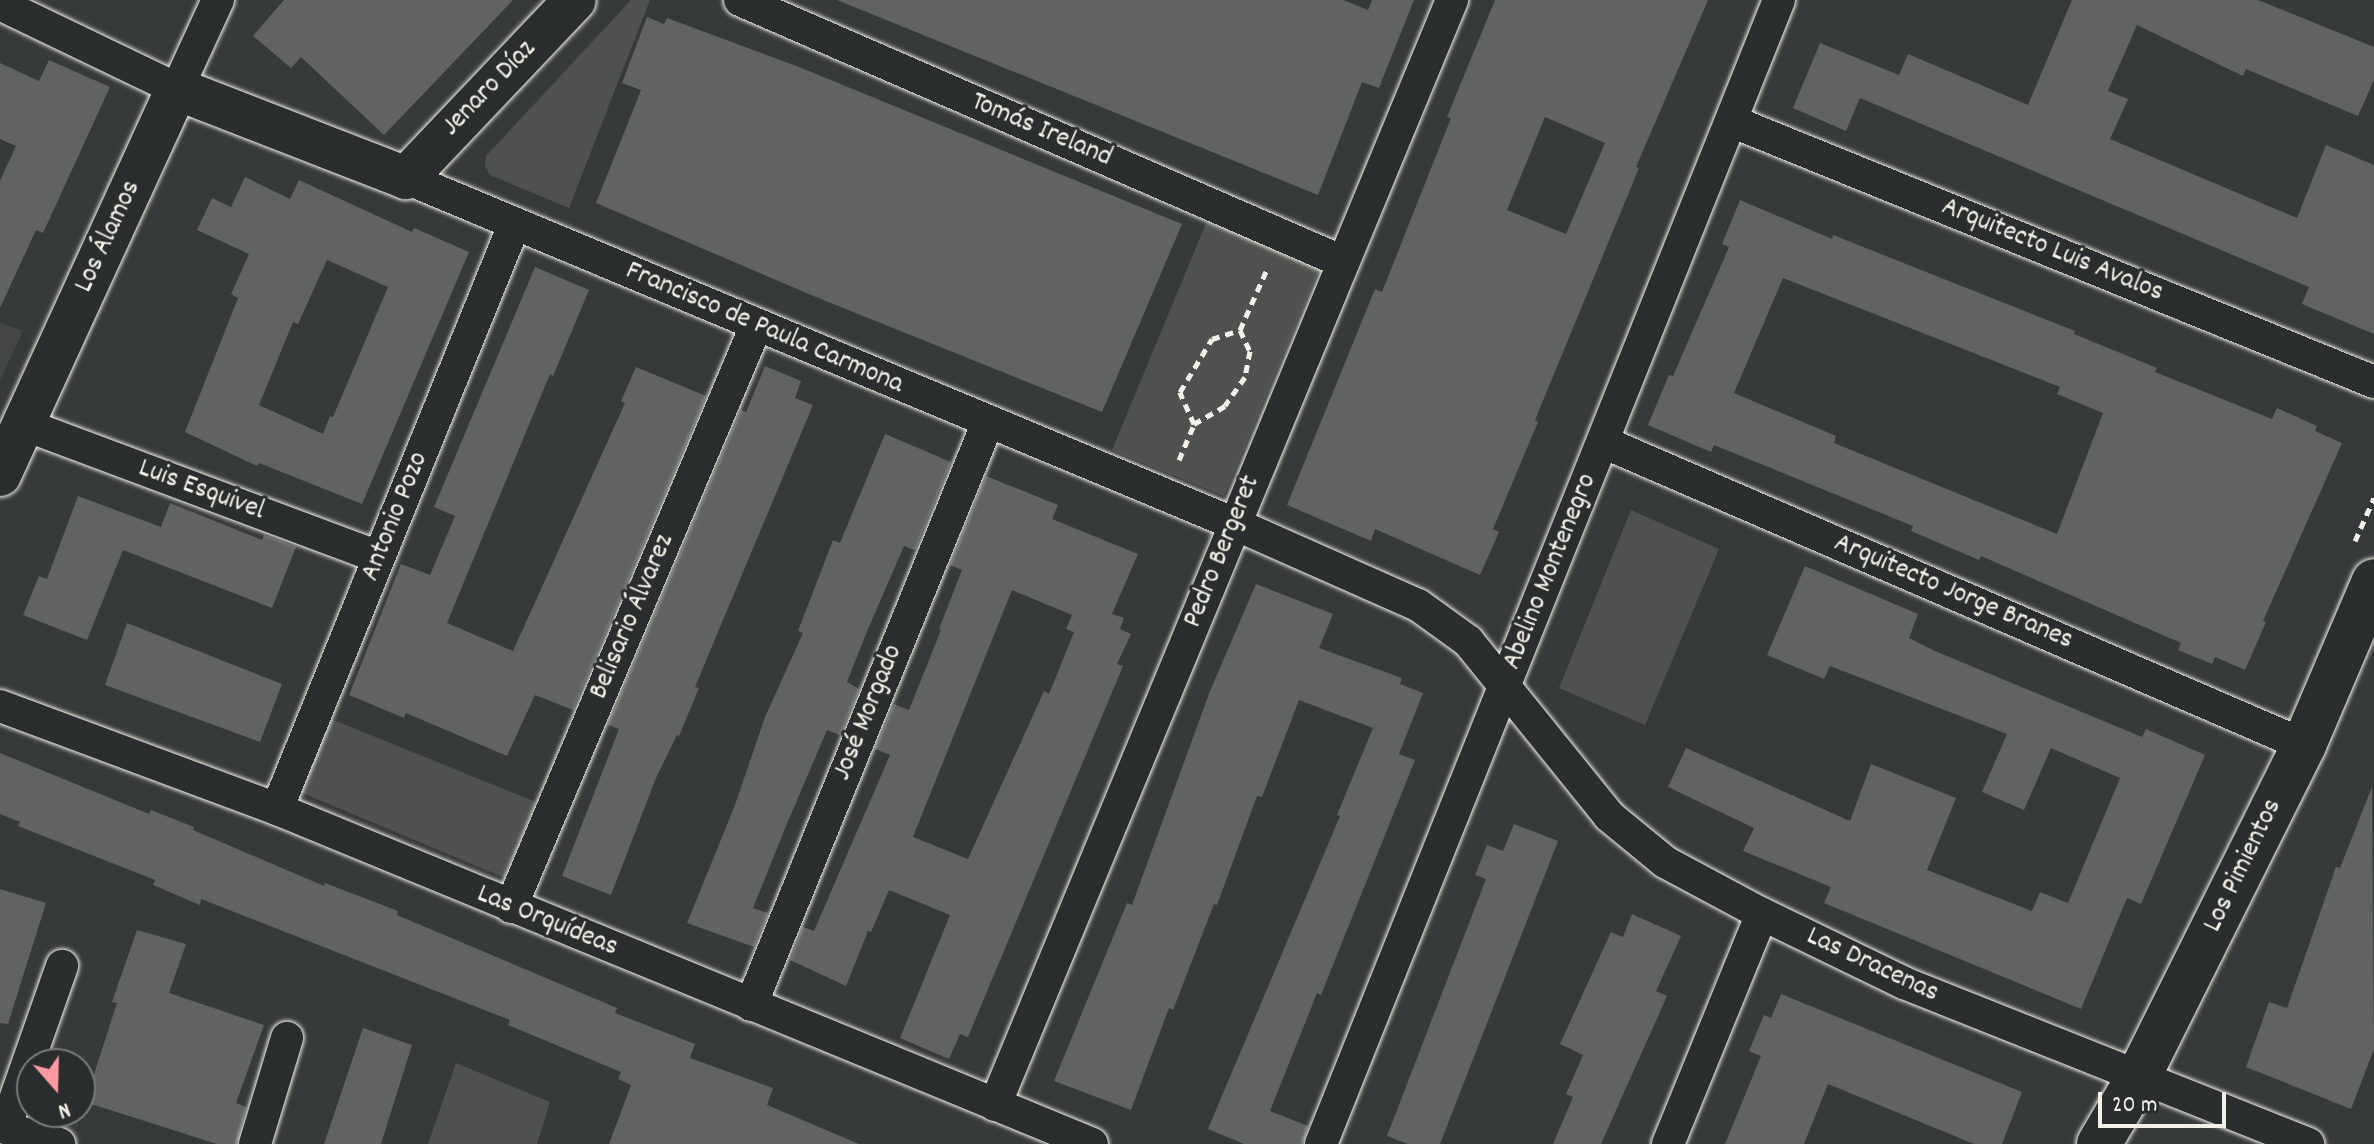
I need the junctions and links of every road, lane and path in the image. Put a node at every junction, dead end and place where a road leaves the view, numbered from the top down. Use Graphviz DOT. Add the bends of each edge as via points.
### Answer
graph roads {
  1 [pos="218,0"];
  2 [pos="575,0"];
  3 [pos="740,0"];
  4 [pos="1452,0"];
  5 [pos="1779,0"];
  6 [pos="0,4"];
  7 [pos="177,89"];
  8 [pos="1731,121"];
  9 [pos="406,178"];
  10 [pos="514,225"];
  11 [pos="1282,236"];
  12 [pos="1343,262"];
  13 [pos="756,326"];
  14 [pos="1240,330"];
  15 [pos="2374,382"];
  16 [pos="988,422"];
  17 [pos="23,424"];
  18 [pos="1603,442"];
  19 [pos="0,475"];
  20 [pos="1235,524"];
  21 [pos="379,557"];
  22 [pos="2374,581"];
  23 [pos="1506,685"];
  24 [pos="0,706"];
  25 [pos="2304,745"];
  26 [pos="277,809"];
  27 [pos="511,907"];
  28 [pos="1762,914"];
  29 [pos="62,966"];
  30 [pos="751,1005"];
  31 [pos="287,1038"];
  32 [pos="2139,1076"];
  33 [pos="995,1105"];
  34 [pos="3,1127"];
  35 [pos="59,1144"];
  36 [pos="255,1144"];
  37 [pos="1092,1144"];
  38 [pos="1321,1144"];
  39 [pos="1668,1144"];
  40 [pos="2099,1144"];
  41 [pos="2308,1144"];
  1 -- 7 [label="street, Los Álamos"];
  2 -- 9 [label="street, Jenaro Díaz"];
  3 -- 11 [label="street, Tomás Ireland"];
  4 -- 12 [label="street, Pedro Bergeret"];
  5 -- 8 [label="street, Abelino Montenegro"];
  6 -- 7 [label="street, Francisco de Paula Carmona"];
  7 -- 9 [label="street, Francisco de Paula Carmona"];
  7 -- 17 [label="street, Los Álamos"];
  8 -- 15 [label="street, Arquitecto Luis Avalos"];
  8 -- 18 [label="street, Abelino Montenegro"];
  9 -- 10 [label="street, Francisco de Paula Carmona"];
  10 -- 13 [label="street, Francisco de Paula Carmona"];
  10 -- 21 [label="street, Antonio Pozo"];
  11 -- 12 [label="street, Tomás Ireland"];
  11 -- 14 [label="path"];
  12 -- 20 [label="street, Pedro Bergeret"];
  13 -- 16 [label="street, Francisco de Paula Carmona"];
  13 -- 27 [label="street, Belisario Álvarez"];
  14 -- 14 [label="path" via="1212,339 1180,392 1194,424 1225,406 1245,377 1250,351"];
  16 -- 20 [label="street, Francisco de Paula Carmona"];
  16 -- 30 [label="street, José Morgado"];
  17 -- 19 [label="street, Los Álamos"];
  17 -- 21 [label="street, Luis Esquivel"];
  18 -- 23 [label="street, Abelino Montenegro"];
  18 -- 25 [label="street, Arquitecto Jorge Branes"];
  20 -- 23 [label="street, Francisco de Paula Carmona" via="1418,605 1468,641"];
  20 -- 33 [label="street, Pedro Bergeret"];
  21 -- 26 [label="street, Antonio Pozo"];
  22 -- 25 [label="main road, Los Pimientos"];
  23 -- 28 [label="street, Las Dracenas" via="1609,816 1665,862"];
  23 -- 38 [label="street, Abelino Montenegro"];
  24 -- 26 [label="street, Las Orquídeas"];
  25 -- 32 [label="main road, Los Pimientos"];
  26 -- 27 [label="street, Las Orquídeas"];
  27 -- 30 [label="street, Las Orquídeas"];
  28 -- 32 [label="street, Las Dracenas" via="1904,983"];
  28 -- 39 [label="street"];
  29 -- 34 [label="street"];
  30 -- 33 [label="street, Las Orquídeas"];
  31 -- 36 [label="street"];
  32 -- 40 [label="main road, Los Pimientos"];
  32 -- 41 [label="street, Las Dracenas"];
  33 -- 37 [label="street, Las Orquídeas"];
  34 -- 35 [label="street"];
}
